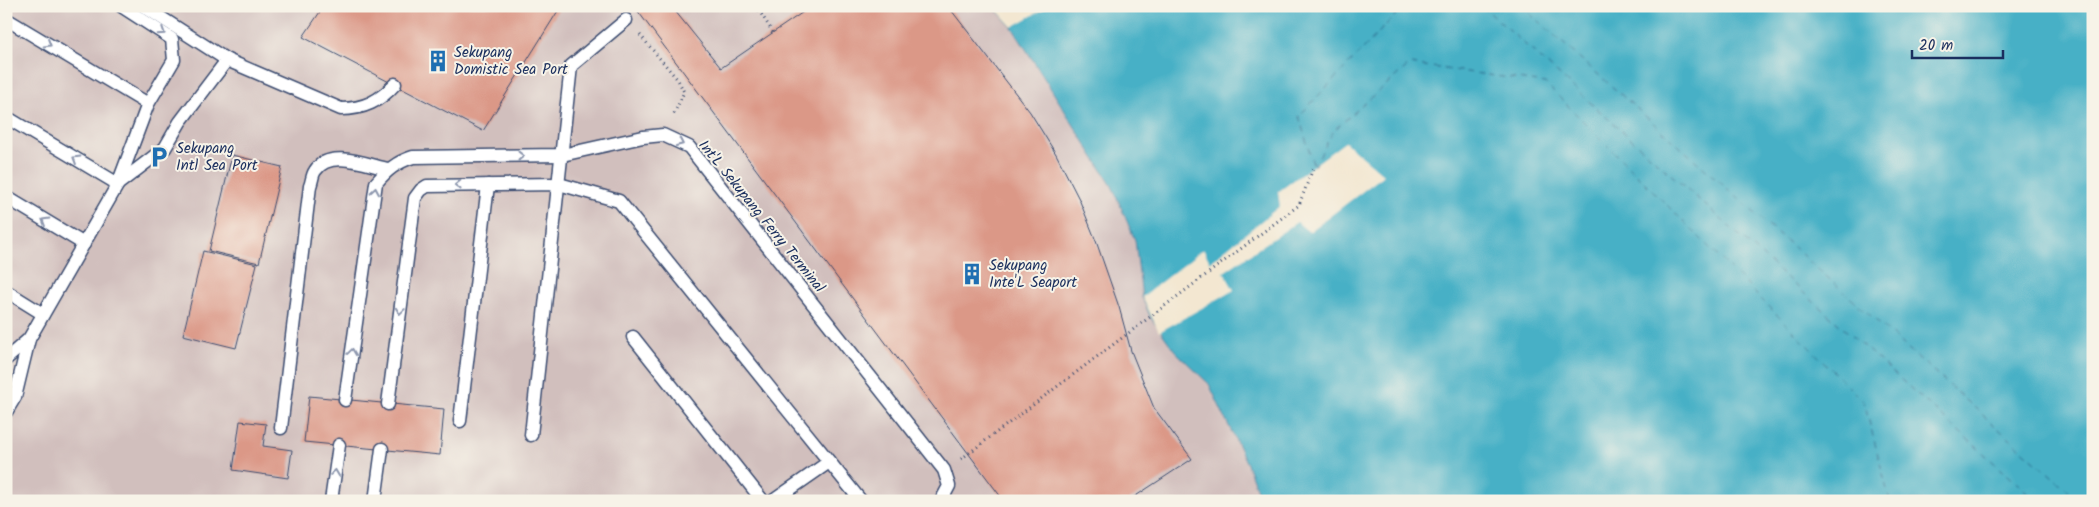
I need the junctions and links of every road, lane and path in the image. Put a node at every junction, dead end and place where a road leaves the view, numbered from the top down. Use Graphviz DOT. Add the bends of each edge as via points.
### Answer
graph roads {
  1 [pos="121,6"];
  2 [pos="143,6"];
  3 [pos="756,6"];
  4 [pos="6,19"];
  5 [pos="626,20"];
  6 [pos="774,34"];
  7 [pos="227,60"];
  8 [pos="395,84"];
  9 [pos="148,104"];
  10 [pos="6,117"];
  11 [pos="663,135"];
  12 [pos="562,155"];
  13 [pos="1314,166"];
  14 [pos="388,169"];
  15 [pos="118,184"];
  16 [pos="559,184"];
  17 [pos="488,185"];
  18 [pos="6,197"];
  19 [pos="84,244"];
  20 [pos="6,291"];
  21 [pos="43,314"];
  22 [pos="633,337"];
  23 [pos="29,339"];
  24 [pos="6,358"];
  25 [pos="345,400"];
  26 [pos="388,404"];
  27 [pos="6,412"];
  28 [pos="460,421"];
  29 [pos="282,428"];
  30 [pos="531,435"];
  31 [pos="339,445"];
  32 [pos="382,449"];
  33 [pos="829,462"];
  34 [pos="944,470"];
  35 [pos="331,501"];
  36 [pos="376,501"];
  37 [pos="763,501"];
  38 [pos="773,501"];
  39 [pos="861,501"];
  40 [pos="941,501"];
  1 -- 9 [label="lane, one-way" via="172,39 175,48 174,60"];
  2 -- 7 [label="lane"];
  3 -- 6 [label="path"];
  4 -- 9 [label="lane, one-way"];
  5 -- 11 [label="path" via="678,80 684,92"];
  5 -- 12 [label="lane" via="571,66"];
  7 -- 8 [label="lane" via="341,109 355,109 383,98"];
  7 -- 15 [label="lane" via="180,122 165,148"];
  9 -- 15 [label="lane"];
  15 -- 10 [label="lane, one-way"];
  11 -- 12 [label="lane"];
  11 -- 34 [label="lane, Int'L Sekupang Ferry Terminal, one-way" via="689,147"];
  14 -- 12 [label="lane, one-way" via="413,156"];
  12 -- 16 [label="lane"];
  13 -- 34 [label="path" via="1300,205"];
  25 -- 14 [label="lane, one-way" via="376,183"];
  14 -- 29 [label="lane" via="337,158 325,161 315,171 310,186"];
  15 -- 19 [label="lane"];
  16 -- 17 [label="lane"];
  16 -- 30 [label="lane"];
  16 -- 33 [label="lane" via="619,201"];
  17 -- 26 [label="lane, one-way" via="427,186 415,198"];
  17 -- 28 [label="lane"];
  19 -- 18 [label="lane, one-way"];
  19 -- 21 [label="lane"];
  20 -- 21 [label="lane"];
  21 -- 23 [label="lane"];
  22 -- 37 [label="lane"];
  23 -- 24 [label="lane"];
  23 -- 27 [label="lane" via="15,397"];
  35 -- 31 [label="lane, one-way"];
  32 -- 36 [label="lane"];
  33 -- 38 [label="lane"];
  33 -- 39 [label="lane"];
  34 -- 40 [label="lane" via="949,486"];
}
